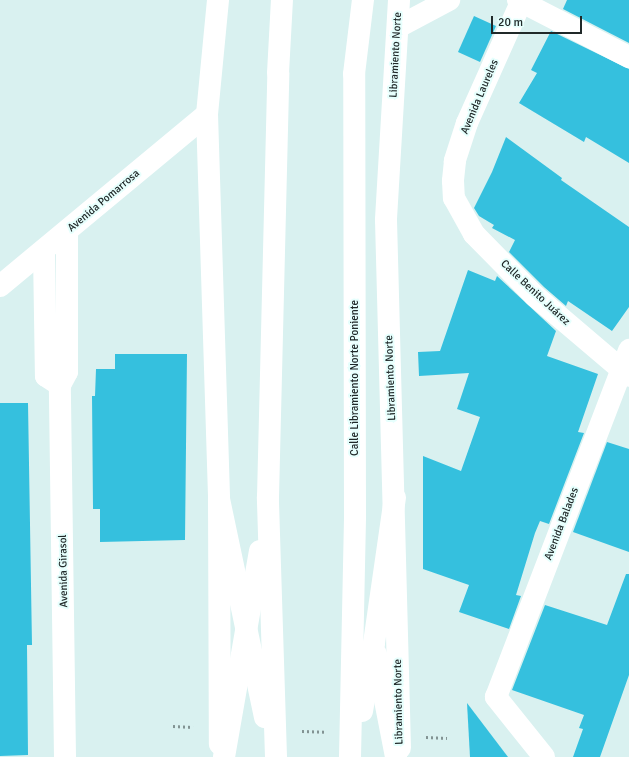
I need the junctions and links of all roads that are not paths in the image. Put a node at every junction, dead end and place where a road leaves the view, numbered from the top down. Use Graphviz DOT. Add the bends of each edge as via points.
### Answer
graph roads {
  1 [pos="218,0"];
  2 [pos="282,0"];
  3 [pos="363,0"];
  4 [pos="399,0"];
  5 [pos="449,0"];
  6 [pos="520,0"];
  7 [pos="398,27"];
  8 [pos="629,57"];
  9 [pos="207,114"];
  10 [pos="454,198"];
  11 [pos="67,232"];
  12 [pos="44,252"];
  13 [pos="0,286"];
  14 [pos="626,365"];
  15 [pos="60,385"];
  16 [pos="268,497"];
  17 [pos="394,498"];
  18 [pos="219,499"];
  19 [pos="355,516"];
  20 [pos="247,635"];
  21 [pos="374,643"];
  22 [pos="66,757"];
  23 [pos="220,757"];
  24 [pos="224,757"];
  25 [pos="274,757"];
  26 [pos="351,757"];
  27 [pos="396,757"];
  28 [pos="401,757"];
  29 [pos="544,757"];
  1 -- 9 [label="main road"];
  2 -- 16 [label="main road"];
  3 -- 19 [label="main road, Calle Libramiento Norte Poniente" via="354,74"];
  4 -- 7 [label="main road, Libramiento Norte"];
  5 -- 7 [label="main road"];
  6 -- 8 [label="main road"];
  6 -- 10 [label="main road, Avenida Laureles" via="467,123 455,161 452,181"];
  7 -- 17 [label="main road, Libramiento Norte" via="386,220"];
  9 -- 11 [label="main road, Avenida Pomarrosa"];
  9 -- 18 [label="main road"];
  10 -- 14 [label="main road, Calle Benito Juárez" via="474,234 535,296"];
  11 -- 12 [label="main road, Avenida Pomarrosa"];
  11 -- 15 [label="main road, Avenida Girasol" via="68,372"];
  12 -- 13 [label="main road, Avenida Pomarrosa"];
  12 -- 15 [label="main road" via="46,376"];
  14 -- 29 [label="main road, Avenida Balades" via="496,697"];
  15 -- 22 [label="main road, Avenida Girasol"];
  16 -- 20 [label="main road"];
  16 -- 25 [label="main road"];
  17 -- 21 [label="main road"];
  17 -- 28 [label="main road, Libramiento Norte"];
  18 -- 20 [label="main road"];
  18 -- 23 [label="main road"];
  19 -- 21 [label="main road"];
  19 -- 26 [label="main road, Calle Libramiento Norte Poniente"];
  20 -- 24 [label="main road"];
  20 -- 25 [label="main road"];
  21 -- 26 [label="main road"];
  21 -- 27 [label="main road"];
}
